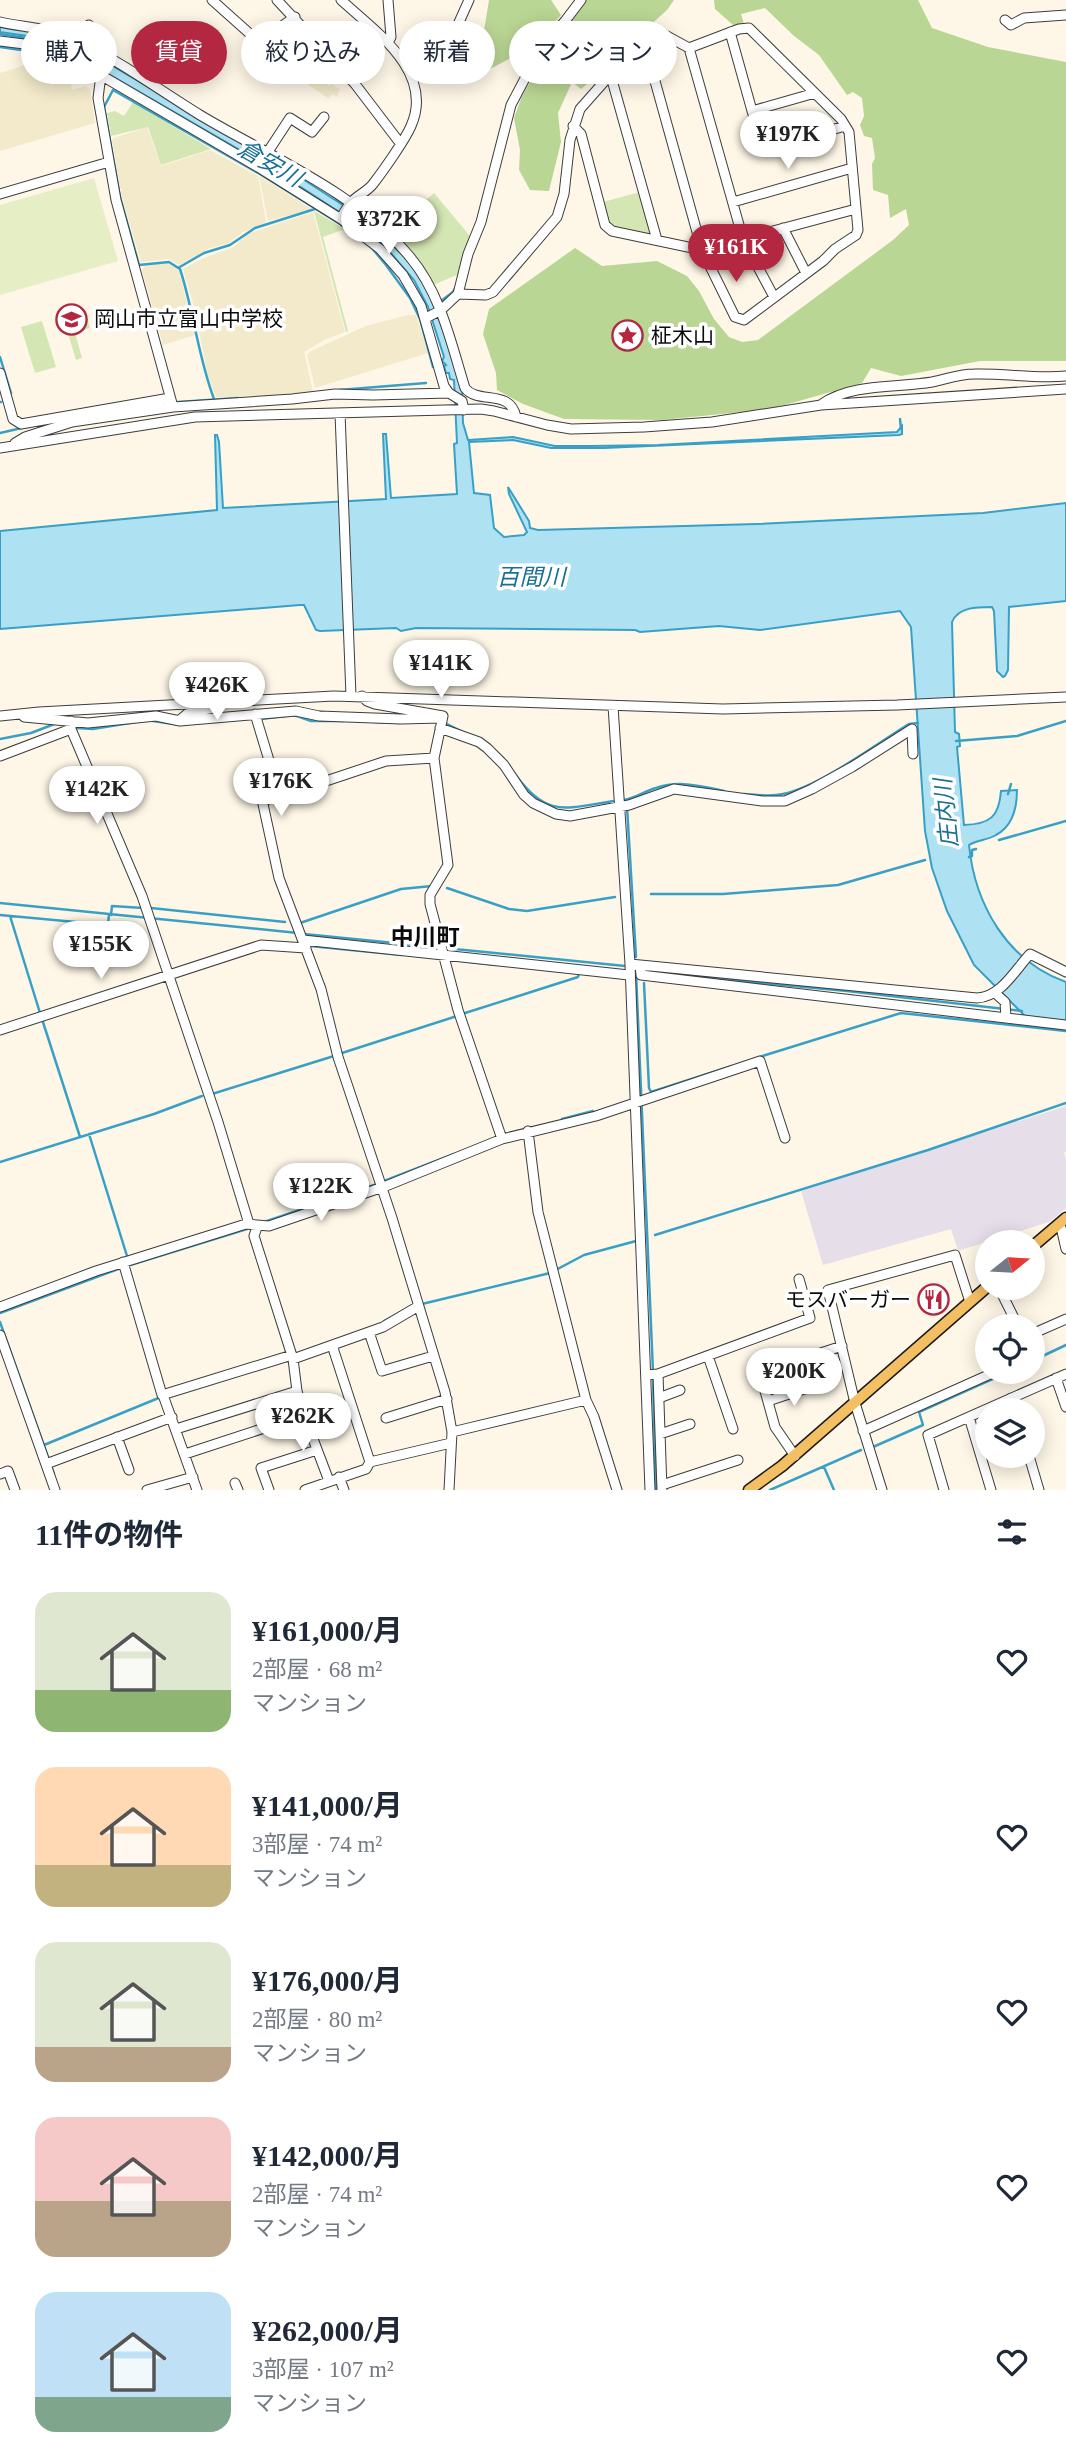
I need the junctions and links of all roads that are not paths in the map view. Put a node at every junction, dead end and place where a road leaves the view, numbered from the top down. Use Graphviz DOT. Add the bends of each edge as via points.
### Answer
graph roads {
  1 [pos="212,0"];
  2 [pos="277,0"];
  3 [pos="341,0"];
  4 [pos="388,0"];
  5 [pos="469,0"];
  6 [pos="581,0"];
  7 [pos="1066,15"];
  8 [pos="295,17"];
  9 [pos="1006,20"];
  10 [pos="460,21"];
  11 [pos="0,22"];
  12 [pos="21,26"];
  13 [pos="730,32"];
  14 [pos="0,41"];
  15 [pos="677,41"];
  16 [pos="388,43"];
  17 [pos="21,44"];
  18 [pos="689,48"];
  19 [pos="399,58"];
  20 [pos="117,72"];
  21 [pos="100,84"];
  22 [pos="117,84"];
  23 [pos="413,84"];
  24 [pos="601,84"];
  25 [pos="613,84"];
  26 [pos="656,84"];
  27 [pos="815,93"];
  28 [pos="752,111"];
  29 [pos="324,117"];
  30 [pos="573,126"];
  31 [pos="845,126"];
  32 [pos="400,144"];
  33 [pos="267,152"];
  34 [pos="109,162"];
  35 [pos="259,165"];
  36 [pos="852,168"];
  37 [pos="0,194"];
  38 [pos="733,202"];
  39 [pos="350,203"];
  40 [pos="856,208"];
  41 [pos="342,217"];
  42 [pos="783,228"];
  43 [pos="743,239"];
  44 [pos="657,240"];
  45 [pos="702,250"];
  46 [pos="806,273"];
  47 [pos="458,294"];
  48 [pos="774,297"];
  49 [pos="439,305"];
  50 [pos="426,318"];
  51 [pos="0,373"];
  52 [pos="1066,376"];
  53 [pos="1066,389"];
  54 [pos="449,393"];
  55 [pos="172,402"];
  56 [pos="821,405"];
  57 [pos="464,410"];
  58 [pos="340,413"];
  59 [pos="516,417"];
  60 [pos="71,419"];
  61 [pos="3,446"];
  62 [pos="351,696"];
  63 [pos="362,696"];
  64 [pos="1066,697"];
  65 [pos="220,701"];
  66 [pos="613,706"];
  67 [pos="17,714"];
  68 [pos="0,716"];
  69 [pos="256,717"];
  70 [pos="180,721"];
  71 [pos="442,723"];
  72 [pos="71,725"];
  73 [pos="913,754"];
  74 [pos="0,756"];
  75 [pos="434,758"];
  76 [pos="277,795"];
  77 [pos="625,806"];
  78 [pos="302,938"];
  79 [pos="442,953"];
  80 [pos="635,965"];
  81 [pos="1066,972"];
  82 [pos="169,975"];
  83 [pos="629,975"];
  84 [pos="997,992"];
  85 [pos="1006,1013"];
  86 [pos="1066,1024"];
  87 [pos="0,1030"];
  88 [pos="640,1100"];
  89 [pos="528,1131"];
  90 [pos="785,1138"];
  91 [pos="502,1139"];
  92 [pos="382,1188"];
  93 [pos="1063,1220"];
  94 [pos="253,1225"];
  95 [pos="1045,1236"];
  96 [pos="1066,1249"];
  97 [pos="124,1265"];
  98 [pos="799,1279"];
  99 [pos="975,1298"];
  100 [pos="970,1302"];
  101 [pos="417,1306"];
  102 [pos="0,1307"];
  103 [pos="1066,1319"];
  104 [pos="1045,1328"];
  105 [pos="369,1332"];
  106 [pos="0,1335"];
  107 [pos="332,1345"];
  108 [pos="842,1346"];
  109 [pos="433,1356"];
  110 [pos="708,1356"];
  111 [pos="293,1357"];
  112 [pos="1066,1374"];
  113 [pos="652,1375"];
  114 [pos="1056,1378"];
  115 [pos="975,1381"];
  116 [pos="810,1387"];
  117 [pos="680,1390"];
  118 [pos="297,1391"];
  119 [pos="163,1396"];
  120 [pos="659,1398"];
  121 [pos="1011,1398"];
  122 [pos="447,1399"];
  123 [pos="586,1400"];
  124 [pos="768,1401"];
  125 [pos="855,1402"];
  126 [pos="1066,1407"];
  127 [pos="975,1414"];
  128 [pos="304,1416"];
  129 [pos="172,1417"];
  130 [pos="969,1417"];
  131 [pos="386,1418"];
  132 [pos="690,1424"];
  133 [pos="176,1429"];
  134 [pos="733,1429"];
  135 [pos="863,1431"];
  136 [pos="452,1432"];
  137 [pos="660,1434"];
  138 [pos="117,1437"];
  139 [pos="451,1443"];
  140 [pos="317,1450"];
  141 [pos="185,1454"];
  142 [pos="795,1455"];
  143 [pos="738,1460"];
  144 [pos="370,1462"];
  145 [pos="49,1463"];
  146 [pos="1033,1468"];
  147 [pos="129,1470"];
  148 [pos="0,1474"];
  149 [pos="193,1477"];
  150 [pos="340,1477"];
  151 [pos="329,1481"];
  152 [pos="662,1487"];
  153 [pos="449,1489"];
  154 [pos="15,1490"];
  155 [pos="55,1490"];
  156 [pos="147,1490"];
  157 [pos="197,1490"];
  158 [pos="269,1490"];
  159 [pos="304,1490"];
  160 [pos="344,1490"];
  161 [pos="437,1490"];
  162 [pos="617,1490"];
  163 [pos="648,1490"];
  164 [pos="749,1490"];
  165 [pos="882,1490"];
  166 [pos="944,1490"];
  167 [pos="991,1490"];
  168 [pos="1039,1490"];
  1 -- 8 [label="street" via="259,41"];
  2 -- 8 [label="street"];
  3 -- 16 [label="street"];
  4 -- 16 [label="street"];
  5 -- 10 [label="street"];
  6 -- 47 [label="street" via="542,46 511,105"];
  7 -- 9 [label="street" via="1024,18 1011,25"];
  8 -- 32 [label="street"];
  11 -- 12 [label="street"];
  13 -- 18 [label="street"];
  13 -- 27 [label="street" via="743,27 753,31"];
  13 -- 28 [label="street"];
  14 -- 17 [label="street"];
  15 -- 18 [label="street"];
  16 -- 19 [label="street"];
  18 -- 38 [label="street"];
  20 -- 33 [label="street"];
  21 -- 34 [label="street"];
  22 -- 35 [label="street"];
  23 -- 32 [label="street" via="416,105"];
  24 -- 30 [label="street"];
  25 -- 44 [label="street"];
  26 -- 45 [label="street"];
  27 -- 28 [label="street"];
  27 -- 31 [label="street"];
  28 -- 31 [label="street" via="761,144 769,148"];
  29 -- 33 [label="street" via="312,132 290,118"];
  30 -- 44 [label="street" via="581,134 606,225 612,231"];
  30 -- 47 [label="street" via="557,216 493,292"];
  31 -- 36 [label="street"];
  32 -- 39 [label="street" via="366,192"];
  33 -- 35 [label="street"];
  33 -- 39 [label="street"];
  34 -- 37 [label="street"];
  34 -- 55 [label="street"];
  35 -- 41 [label="street"];
  36 -- 38 [label="street"];
  36 -- 40 [label="street"];
  38 -- 43 [label="street"];
  39 -- 41 [label="street"];
  39 -- 49 [label="street" via="389,233 411,258"];
  40 -- 42 [label="street"];
  40 -- 46 [label="street" via="856,235"];
  41 -- 50 [label="street" via="394,263 414,290"];
  42 -- 43 [label="street"];
  42 -- 46 [label="street"];
  43 -- 45 [label="street"];
  43 -- 48 [label="street"];
  44 -- 45 [label="street"];
  45 -- 48 [label="street" via="735,317 744,320"];
  46 -- 48 [label="street"];
  47 -- 49 [label="street"];
  49 -- 50 [label="street"];
  49 -- 59 [label="street" via="465,388 473,395 507,402"];
  50 -- 54 [label="street"];
  51 -- 60 [label="street" via="13,419 21,424"];
  52 -- 56 [label="street" via="973,374 854,391"];
  53 -- 56 [label="street"];
  54 -- 55 [label="street"];
  54 -- 57 [label="street" via="462,401"];
  55 -- 60 [label="street"];
  56 -- 59 [label="street" via="644,427 570,429"];
  57 -- 58 [label="street"];
  57 -- 59 [label="street"];
  58 -- 61 [label="street" via="195,417"];
  58 -- 62 [label="street"];
  60 -- 61 [label="street"];
  62 -- 63 [label="street"];
  62 -- 65 [label="street"];
  63 -- 66 [label="street"];
  63 -- 71 [label="street" via="375,704 431,712"];
  64 -- 66 [label="street" via="784,709"];
  65 -- 67 [label="street"];
  65 -- 70 [label="street" via="217,707 187,714"];
  66 -- 77 [label="street"];
  67 -- 68 [label="street"];
  67 -- 72 [label="street"];
  69 -- 70 [label="street"];
  69 -- 71 [label="street" via="296,710 320,716"];
  69 -- 76 [label="street"];
  70 -- 72 [label="street" via="156,716"];
  71 -- 75 [label="street"];
  71 -- 77 [label="street" via="488,748 524,795 544,809 570,816"];
  72 -- 74 [label="street"];
  72 -- 82 [label="street"];
  73 -- 77 [label="street" via="912,729 785,801 674,789"];
  75 -- 76 [label="street" via="386,761"];
  75 -- 79 [label="street" via="448,865 430,895"];
  76 -- 78 [label="street" via="263,804 279,878"];
  77 -- 80 [label="street"];
  78 -- 79 [label="street"];
  78 -- 82 [label="street" via="261,945"];
  78 -- 92 [label="street"];
  79 -- 83 [label="street"];
  79 -- 91 [label="street"];
  80 -- 83 [label="street"];
  80 -- 84 [label="street" via="968,998 986,998"];
  80 -- 85 [label="street" via="641,975"];
  81 -- 84 [label="street" via="1030,954"];
  82 -- 87 [label="street"];
  82 -- 94 [label="street"];
  83 -- 88 [label="street"];
  84 -- 85 [label="street"];
  85 -- 86 [label="street"];
  88 -- 89 [label="street"];
  88 -- 90 [label="street" via="760,1061"];
  88 -- 113 [label="street"];
  89 -- 91 [label="street"];
  89 -- 123 [label="street" via="538,1212"];
  91 -- 92 [label="street"];
  92 -- 94 [label="street" via="269,1226"];
  92 -- 101 [label="street"];
  93 -- 95 [label="main road"];
  93 -- 96 [label="street"];
  94 -- 97 [label="street"];
  94 -- 111 [label="street"];
  97 -- 102 [label="street"];
  97 -- 119 [label="street"];
  98 -- 110 [label="street" via="810,1318"];
  99 -- 100 [label="main road"];
  100 -- 108 [label="street" via="955,1255 828,1290"];
  100 -- 125 [label="main road"];
  101 -- 105 [label="street"];
  101 -- 109 [label="street"];
  103 -- 104 [label="street"];
  105 -- 107 [label="street"];
  105 -- 109 [label="street" via="382,1371"];
  106 -- 145 [label="street"];
  107 -- 111 [label="street"];
  107 -- 144 [label="street"];
  108 -- 124 [label="street" via="760,1373"];
  108 -- 125 [label="street"];
  109 -- 122 [label="street"];
  110 -- 113 [label="street"];
  110 -- 134 [label="street"];
  111 -- 118 [label="street"];
  111 -- 119 [label="street"];
  112 -- 114 [label="street"];
  113 -- 120 [label="street"];
  113 -- 163 [label="street"];
  114 -- 121 [label="street"];
  114 -- 126 [label="street"];
  115 -- 135 [label="street"];
  116 -- 124 [label="street"];
  117 -- 120 [label="street"];
  118 -- 128 [label="street"];
  118 -- 133 [label="street"];
  119 -- 129 [label="street"];
  120 -- 137 [label="street"];
  122 -- 131 [label="street"];
  122 -- 136 [label="street"];
  123 -- 136 [label="street"];
  123 -- 162 [label="street"];
  124 -- 142 [label="street" via="775,1427"];
  125 -- 135 [label="street"];
  125 -- 142 [label="main road"];
  127 -- 130 [label="street"];
  128 -- 140 [label="street"];
  128 -- 141 [label="street"];
  129 -- 133 [label="street"];
  129 -- 138 [label="street"];
  130 -- 166 [label="street" via="928,1435"];
  130 -- 167 [label="street"];
  132 -- 137 [label="street"];
  133 -- 141 [label="street"];
  135 -- 165 [label="street"];
  136 -- 139 [label="street"];
  137 -- 152 [label="street"];
  138 -- 145 [label="street"];
  138 -- 147 [label="street"];
  139 -- 144 [label="street"];
  139 -- 153 [label="street"];
  140 -- 151 [label="street"];
  140 -- 158 [label="street" via="261,1468"];
  141 -- 149 [label="street"];
  142 -- 164 [label="main road"];
  143 -- 152 [label="street"];
  144 -- 150 [label="street" via="366,1469"];
  145 -- 155 [label="street"];
  146 -- 168 [label="street"];
  148 -- 154 [label="street" via="8,1471"];
  149 -- 156 [label="street"];
  149 -- 157 [label="street"];
  150 -- 151 [label="street"];
  150 -- 160 [label="street"];
  151 -- 159 [label="street"];
  153 -- 161 [label="street"];
}
